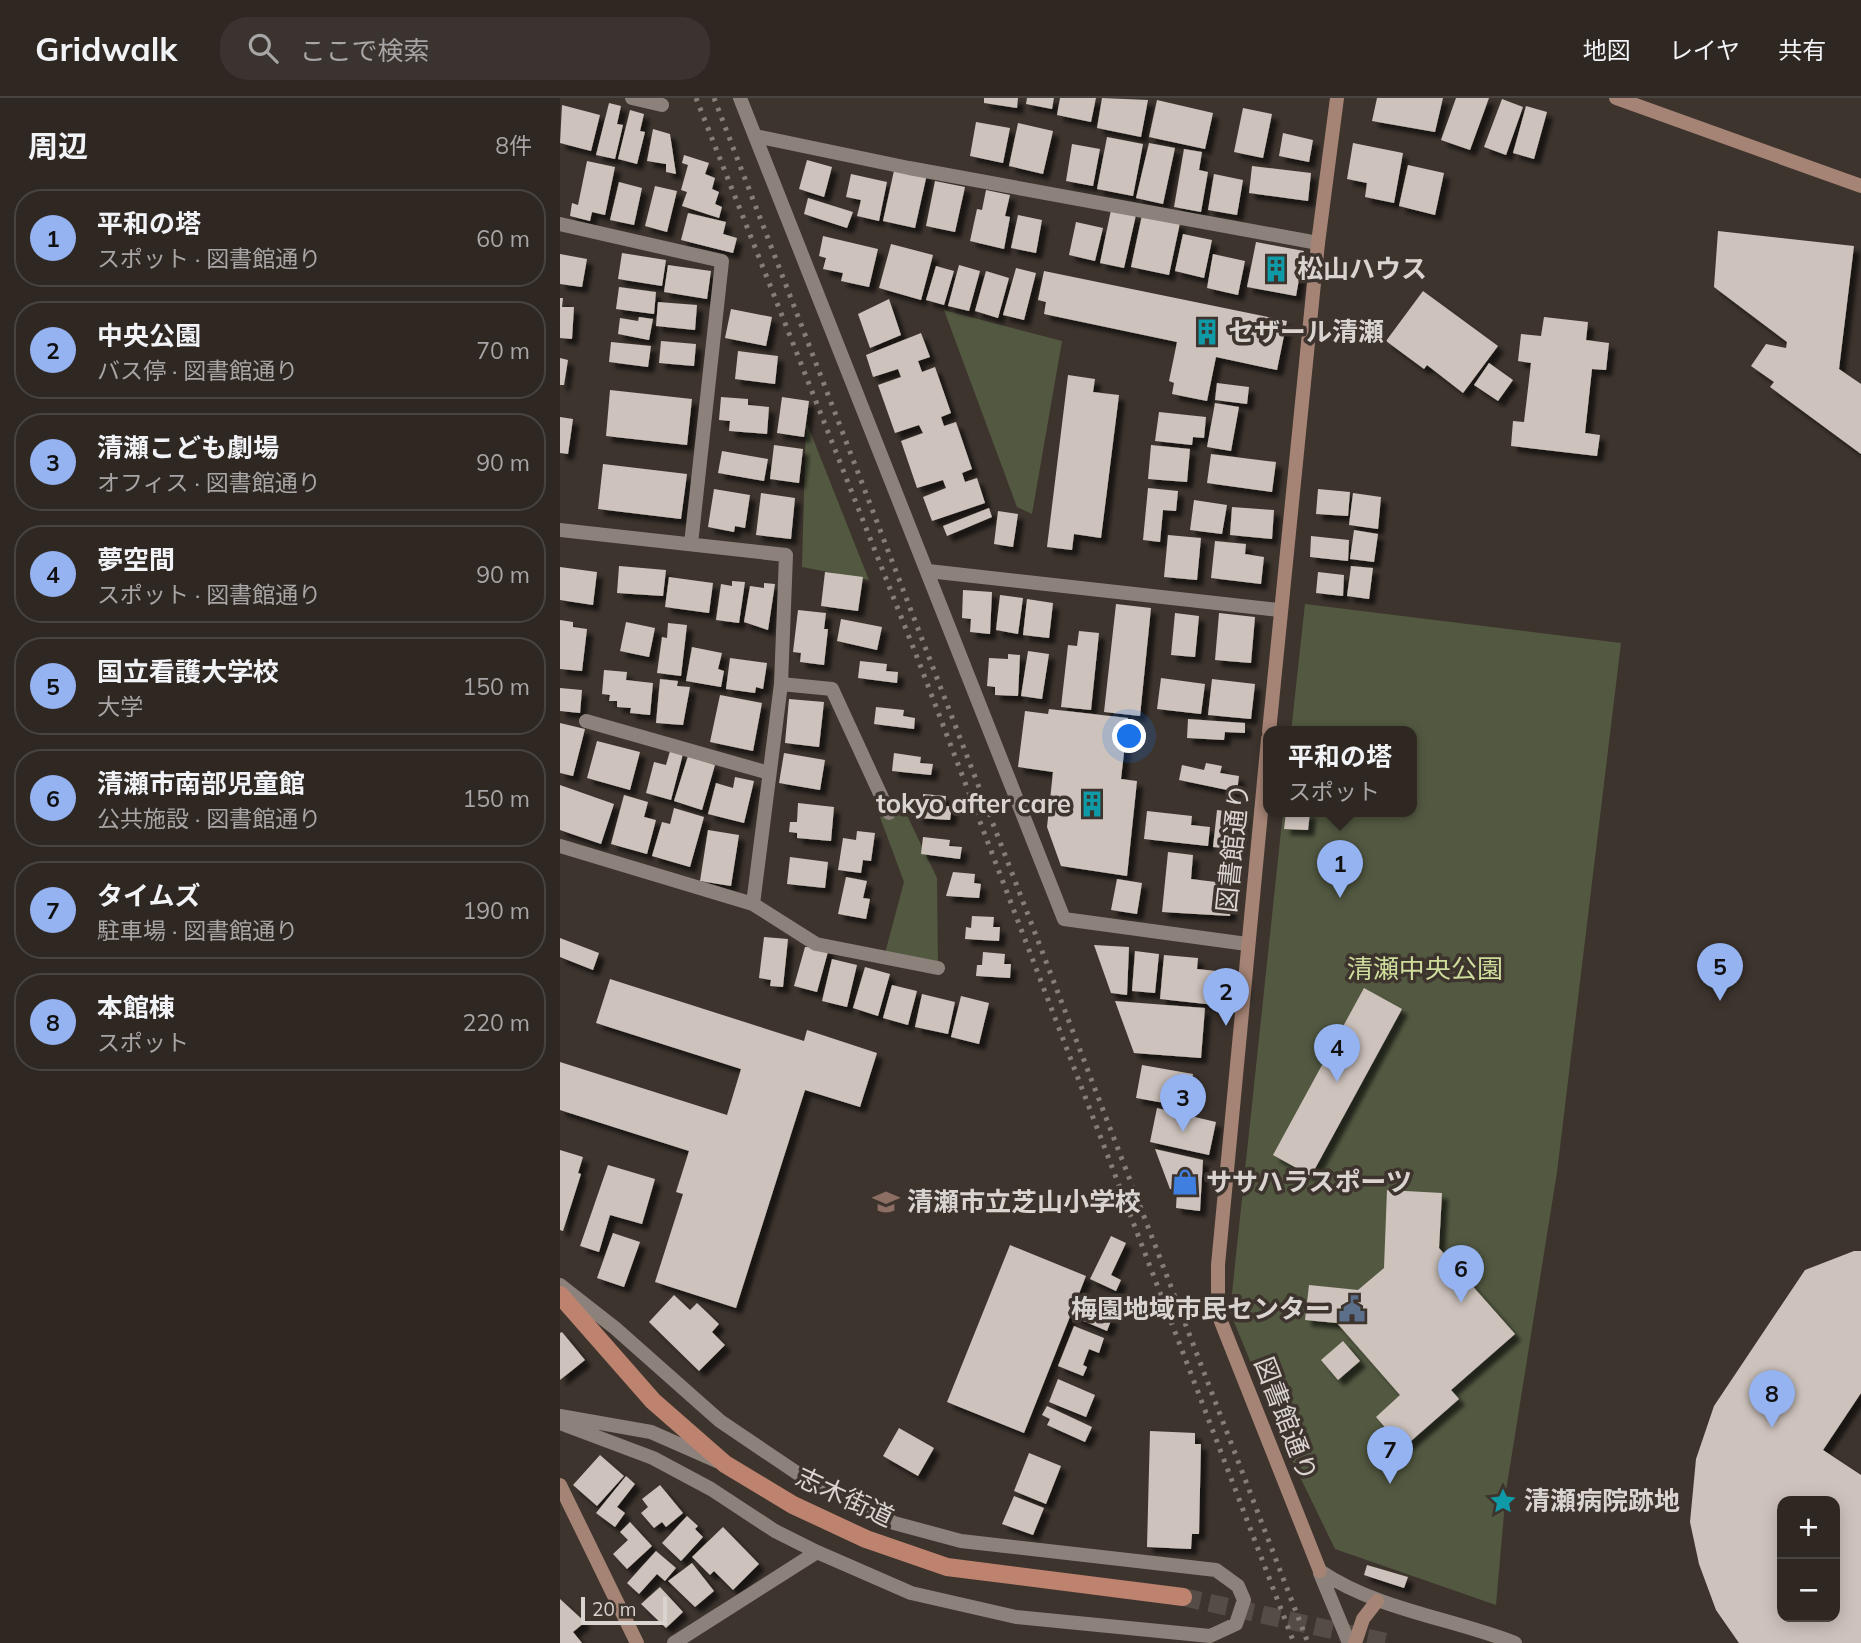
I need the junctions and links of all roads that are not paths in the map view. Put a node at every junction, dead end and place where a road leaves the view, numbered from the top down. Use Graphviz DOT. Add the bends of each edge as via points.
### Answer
graph roads {
  1 [pos="632,98"];
  2 [pos="660,98"];
  3 [pos="740,98"];
  4 [pos="1337,98"];
  5 [pos="1616,98"];
  6 [pos="755,136"];
  7 [pos="1861,186"];
  8 [pos="560,224"];
  9 [pos="1318,243"];
  10 [pos="560,530"];
  11 [pos="691,544"];
  12 [pos="928,571"];
  13 [pos="1279,610"];
  14 [pos="781,684"];
  15 [pos="586,721"];
  16 [pos="1269,726"];
  17 [pos="769,773"];
  18 [pos="1263,788"];
  19 [pos="889,813"];
  20 [pos="560,846"];
  21 [pos="753,904"];
  22 [pos="1247,944"];
  23 [pos="938,968"];
  24 [pos="560,1285"];
  25 [pos="560,1295"];
  26 [pos="560,1416"];
  27 [pos="560,1423"];
  28 [pos="725,1464"];
  29 [pos="560,1485"];
  30 [pos="817,1552"];
  31 [pos="1320,1571"];
  32 [pos="1183,1597"];
  33 [pos="1377,1601"];
  34 [pos="637,1643"];
  35 [pos="674,1643"];
  36 [pos="1349,1643"];
  37 [pos="1355,1643"];
  38 [pos="1515,1643"];
  1 -- 2 [label="street" via="662,105"];
  3 -- 6 [label="street"];
  4 -- 9 [label="street"];
  5 -- 7 [label="street"];
  6 -- 9 [label="street"];
  6 -- 12 [label="street"];
  8 -- 11 [label="street" via="722,261"];
  9 -- 13 [label="street"];
  10 -- 11 [label="street"];
  11 -- 14 [label="street" via="786,555"];
  12 -- 13 [label="street"];
  12 -- 22 [label="street" via="1064,919"];
  13 -- 16 [label="street"];
  14 -- 17 [label="street"];
  14 -- 19 [label="street" via="832,689"];
  15 -- 17 [label="street"];
  17 -- 21 [label="street"];
  18 -- 22 [label="street, 図書館通り"];
  20 -- 21 [label="street"];
  21 -- 23 [label="street" via="816,944"];
  22 -- 31 [label="street, 図書館通り" via="1218,1265 1218,1314"];
  24 -- 30 [label="street" via="720,1421 803,1477 894,1524 961,1541 1216,1570 1238,1586 1244,1600 1236,1624 1210,1636 1016,1617 911,1593"];
  25 -- 28 [label="main road, 志木街道" via="653,1401"];
  26 -- 28 [label="street" via="651,1432"];
  27 -- 30 [label="street" via="653,1458"];
  28 -- 32 [label="main road, 志木街道" via="793,1505 866,1539 947,1567"];
  29 -- 34 [label="street"];
  30 -- 35 [label="street"];
  31 -- 33 [label="street"];
  31 -- 36 [label="street"];
  33 -- 37 [label="street" via="1363,1619"];
  33 -- 38 [label="street"];
}
